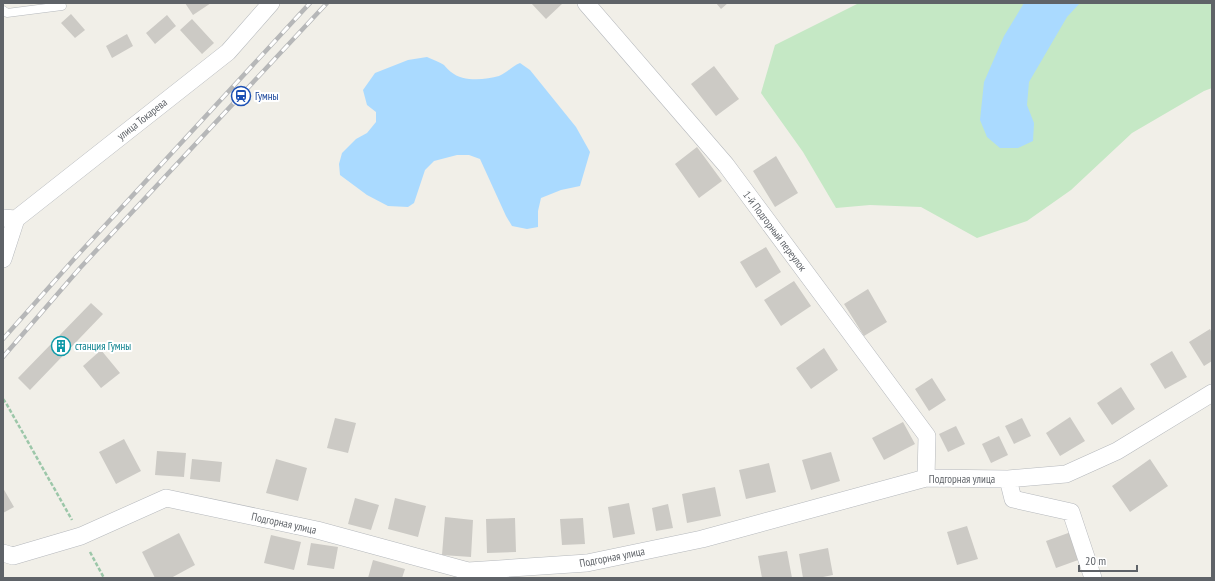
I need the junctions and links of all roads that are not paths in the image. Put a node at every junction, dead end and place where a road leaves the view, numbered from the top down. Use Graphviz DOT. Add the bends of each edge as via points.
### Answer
graph roads {
  1 [pos="271,3"];
  2 [pos="586,3"];
  3 [pos="62,6"];
  4 [pos="3,10"];
  5 [pos="10,218"];
  6 [pos="3,259"];
  7 [pos="1212,394"];
  8 [pos="926,478"];
  9 [pos="1008,479"];
  10 [pos="3,553"];
  11 [pos="469,575"];
  12 [pos="1093,578"];
  1 -- 5 [label="street, улица Токарева" via="228,52"];
  2 -- 8 [label="street, 1-й Подгорный переулок" via="726,165 927,436"];
  3 -- 4 [label="lane" via="7,13"];
  5 -- 6 [label="street"];
  7 -- 9 [label="street, Подгорная улица" via="1117,451 1066,474"];
  8 -- 9 [label="street, Подгорная улица"];
  8 -- 11 [label="street, Подгорная улица" via="702,539 586,563"];
  9 -- 12 [label="street" via="1013,498 1071,512"];
  10 -- 11 [label="street, Подгорная улица" via="13,556 81,536 166,498 317,530"];
}
